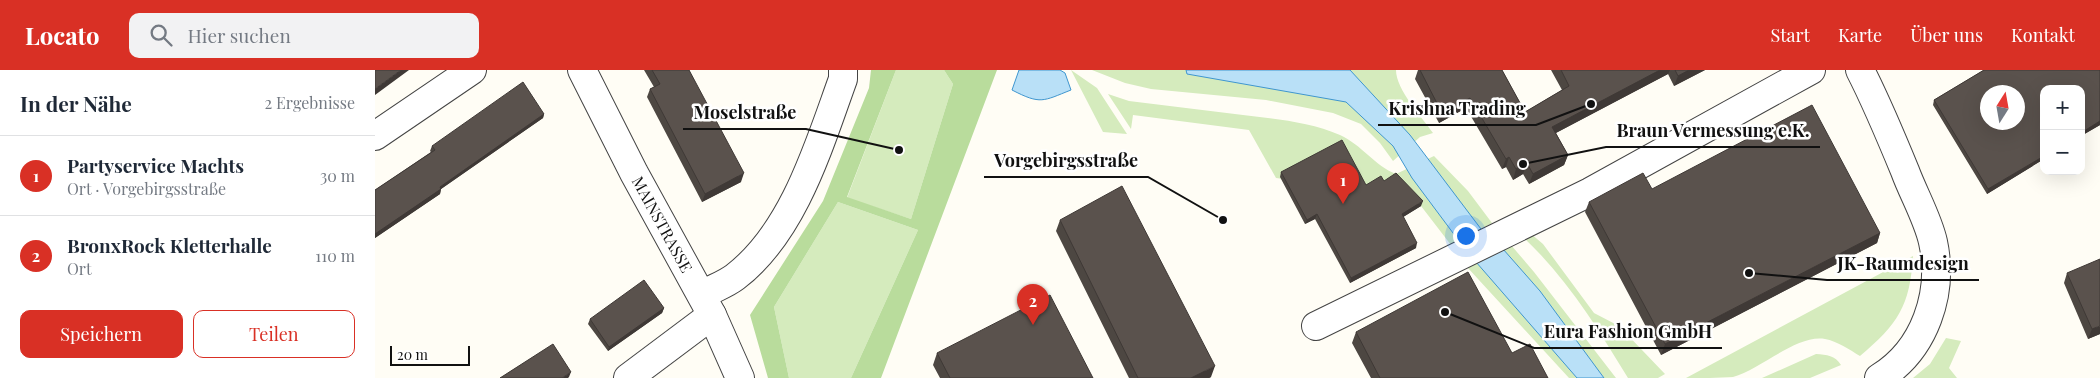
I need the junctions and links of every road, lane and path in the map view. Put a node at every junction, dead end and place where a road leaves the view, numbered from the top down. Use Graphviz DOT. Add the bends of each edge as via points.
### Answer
graph roads {
  1 [pos="472,70"];
  2 [pos="582,70"];
  3 [pos="843,70"];
  4 [pos="1811,70"];
  5 [pos="1860,70"];
  6 [pos="375,136"];
  7 [pos="707,305"];
  8 [pos="1316,326"];
  9 [pos="627,378"];
  10 [pos="740,378"];
  11 [pos="1879,378"];
  1 -- 6 [label="street"];
  2 -- 7 [label="street, MAINSTRASSE"];
  3 -- 7 [label="street" via="843,79 798,194 767,246"];
  4 -- 8 [label="street" via="1590,192"];
  5 -- 11 [label="street" via="1932,240 1936,276 1932,308 1923,331 1905,358"];
  7 -- 9 [label="street"];
  7 -- 10 [label="street, MAINSTRASSE"];
}
